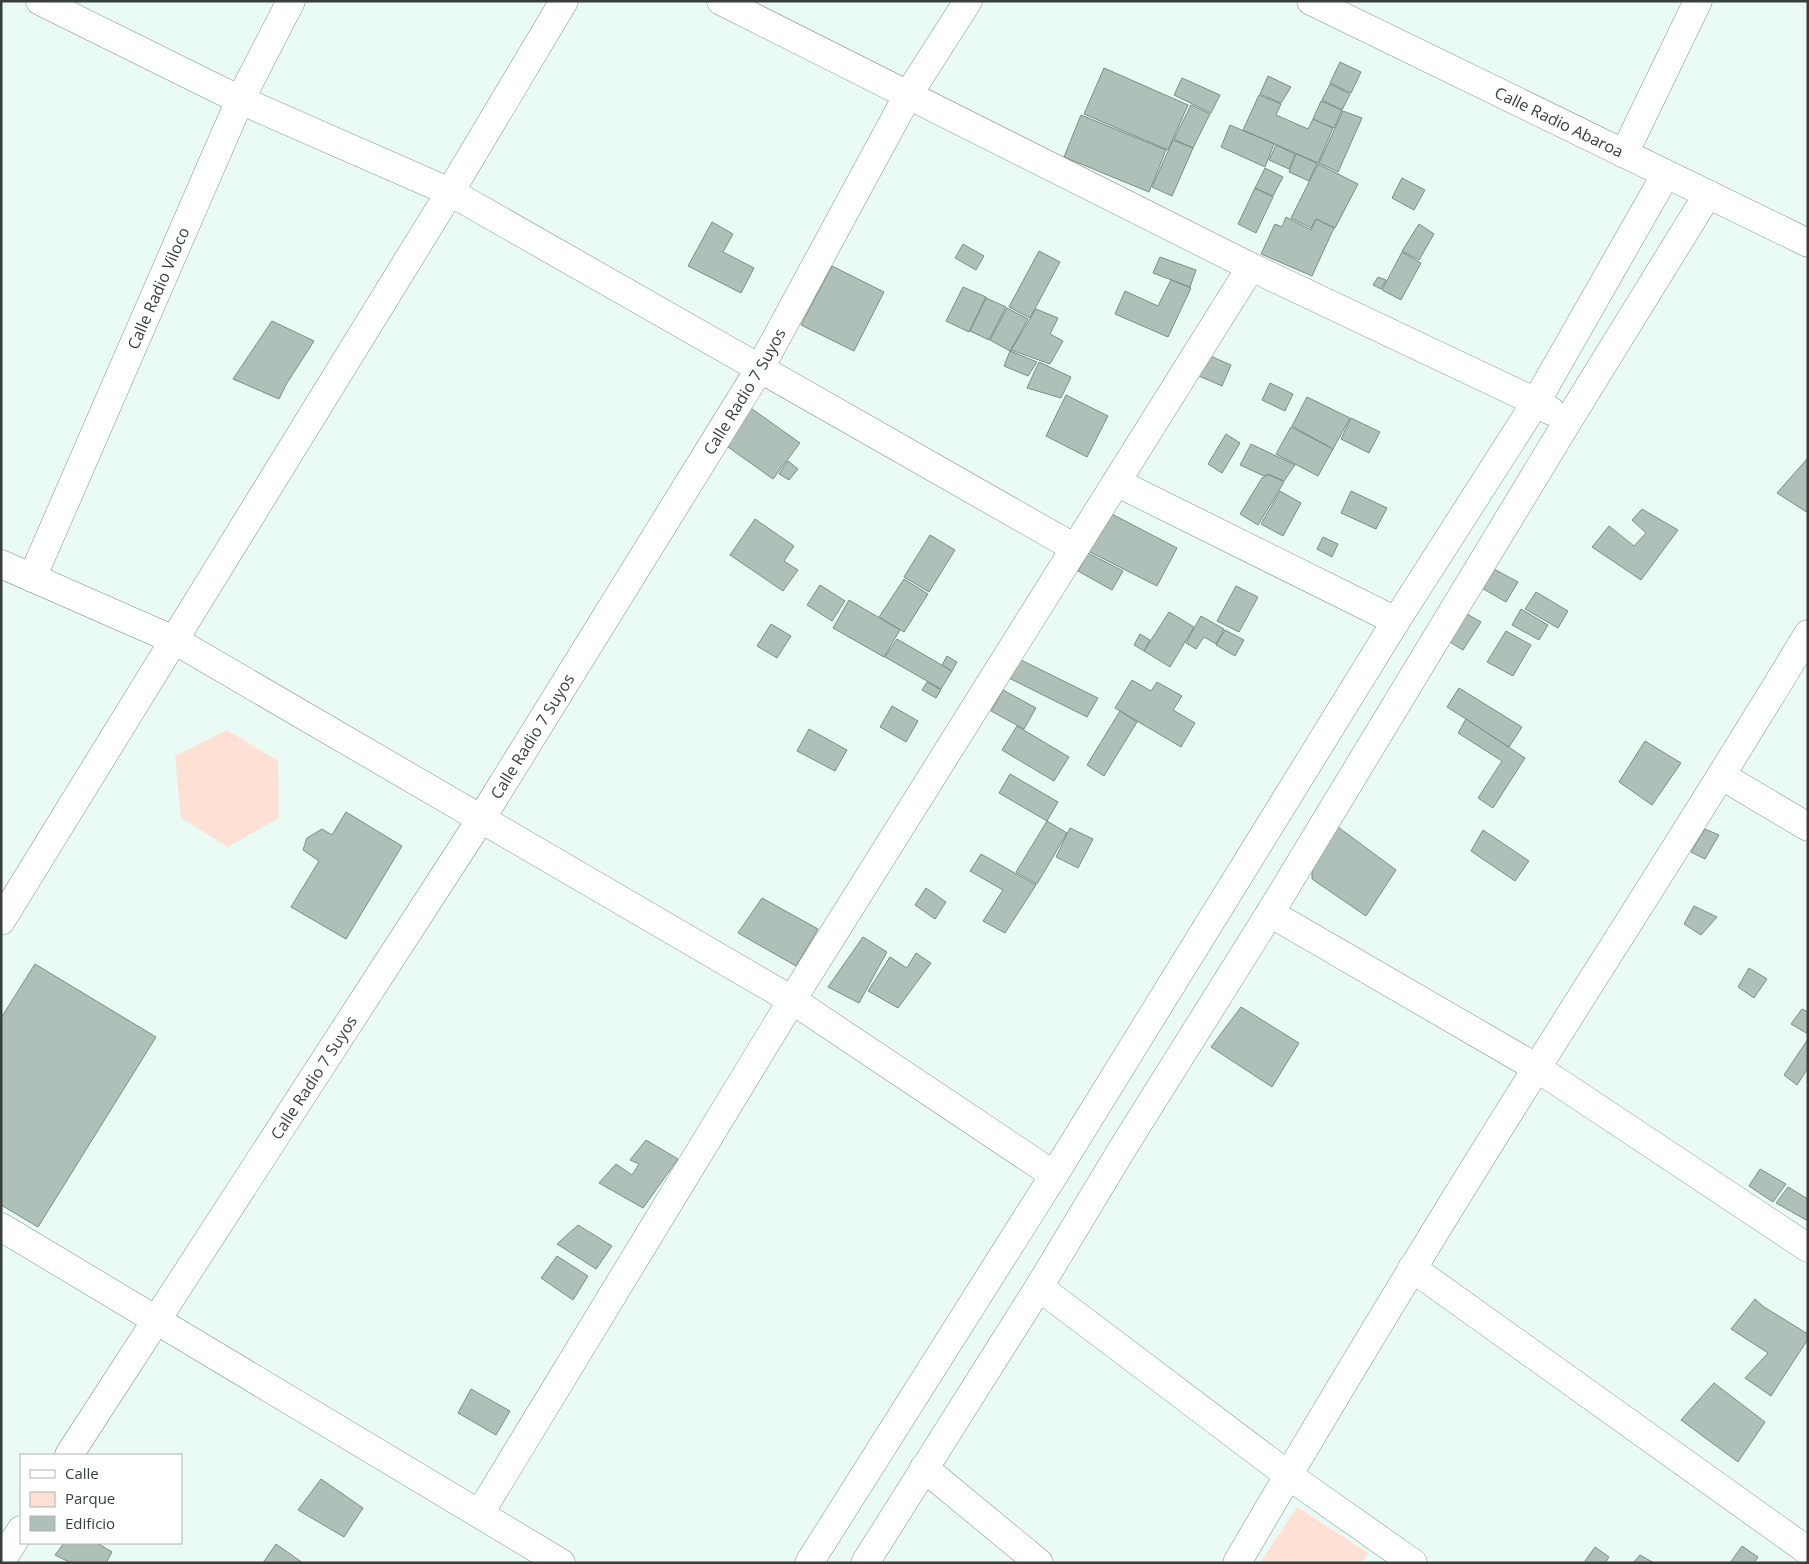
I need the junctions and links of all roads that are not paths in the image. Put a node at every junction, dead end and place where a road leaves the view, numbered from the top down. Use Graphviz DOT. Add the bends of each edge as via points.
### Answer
graph roads {
  1 [pos="40,1"];
  2 [pos="291,1"];
  3 [pos="564,1"];
  4 [pos="721,1"];
  5 [pos="968,1"];
  6 [pos="1312,1"];
  7 [pos="1698,1"];
  8 [pos="1341,8"];
  9 [pos="908,95"];
  10 [pos="240,100"];
  11 [pos="1624,154"];
  12 [pos="1666,174"];
  13 [pos="450,192"];
  14 [pos="1708,194"];
  15 [pos="1808,243"];
  16 [pos="1251,267"];
  17 [pos="760,368"];
  18 [pos="1536,402"];
  19 [pos="1568,421"];
  20 [pos="1116,482"];
  21 [pos="1075,548"];
  22 [pos="1,564"];
  23 [pos="32,578"];
  24 [pos="1396,621"];
  25 [pos="1808,634"];
  26 [pos="174,640"];
  27 [pos="1722,776"];
  28 [pos="481,819"];
  29 [pos="1808,827"];
  30 [pos="1270,914"];
  31 [pos="1,921"];
  32 [pos="792,1000"];
  33 [pos="1537,1068"];
  34 [pos="1086,1123"];
  35 [pos="1124,1146"];
  36 [pos="1054,1175"];
  37 [pos="1,1227"];
  38 [pos="1808,1248"];
  39 [pos="1412,1268"];
  40 [pos="1039,1287"];
  41 [pos="156,1320"];
  42 [pos="70,1454"];
  43 [pos="924,1468"];
  44 [pos="1288,1475"];
  45 [pos="480,1513"];
  46 [pos="20,1532"];
  47 [pos="1808,1551"];
  48 [pos="1,1562"];
  49 [pos="561,1563"];
  50 [pos="809,1563"];
  51 [pos="864,1563"];
  52 [pos="1039,1563"];
  53 [pos="1237,1563"];
  54 [pos="1413,1563"];
  1 -- 10 [label="street"];
  2 -- 10 [label="street, Calle Radio Viloco"];
  3 -- 13 [label="street"];
  4 -- 9 [label="street"];
  5 -- 9 [label="street, Calle Radio 7 Suyos"];
  6 -- 8 [label="street, Calle Radio Abaroa"];
  7 -- 11 [label="street"];
  8 -- 11 [label="street, Calle Radio Abaroa"];
  9 -- 16 [label="street"];
  9 -- 17 [label="street, Calle Radio 7 Suyos"];
  10 -- 13 [label="street"];
  10 -- 23 [label="street, Calle Radio Viloco"];
  11 -- 12 [label="street, Calle Radio Abaroa"];
  12 -- 14 [label="street, Calle Radio Abaroa"];
  12 -- 18 [label="street"];
  13 -- 17 [label="street"];
  13 -- 26 [label="street"];
  14 -- 15 [label="street, Calle Radio Abaroa"];
  14 -- 19 [label="street"];
  16 -- 18 [label="street"];
  16 -- 20 [label="street"];
  17 -- 21 [label="street"];
  17 -- 28 [label="street, Calle Radio 7 Suyos"];
  18 -- 19 [label="street"];
  18 -- 24 [label="street"];
  19 -- 30 [label="street"];
  20 -- 21 [label="street"];
  20 -- 24 [label="street"];
  21 -- 32 [label="street"];
  22 -- 23 [label="street"];
  23 -- 26 [label="street"];
  24 -- 34 [label="street"];
  25 -- 27 [label="street"];
  26 -- 28 [label="street"];
  26 -- 31 [label="street"];
  27 -- 29 [label="street"];
  27 -- 33 [label="street"];
  28 -- 32 [label="street"];
  28 -- 41 [label="street, Calle Radio 7 Suyos"];
  30 -- 33 [label="street"];
  30 -- 35 [label="street"];
  32 -- 36 [label="street"];
  32 -- 45 [label="street"];
  33 -- 38 [label="street"];
  33 -- 39 [label="street"];
  34 -- 35 [label="street"];
  34 -- 36 [label="street"];
  35 -- 40 [label="street"];
  36 -- 50 [label="street"];
  37 -- 41 [label="street"];
  39 -- 44 [label="street"];
  39 -- 47 [label="street"];
  40 -- 43 [label="street"];
  40 -- 44 [label="street"];
  41 -- 42 [label="street, Calle Radio 7 Suyos"];
  41 -- 45 [label="street"];
  43 -- 51 [label="street"];
  43 -- 52 [label="street"];
  44 -- 53 [label="street"];
  44 -- 54 [label="street"];
  45 -- 49 [label="street"];
  46 -- 48 [label="street"];
}
